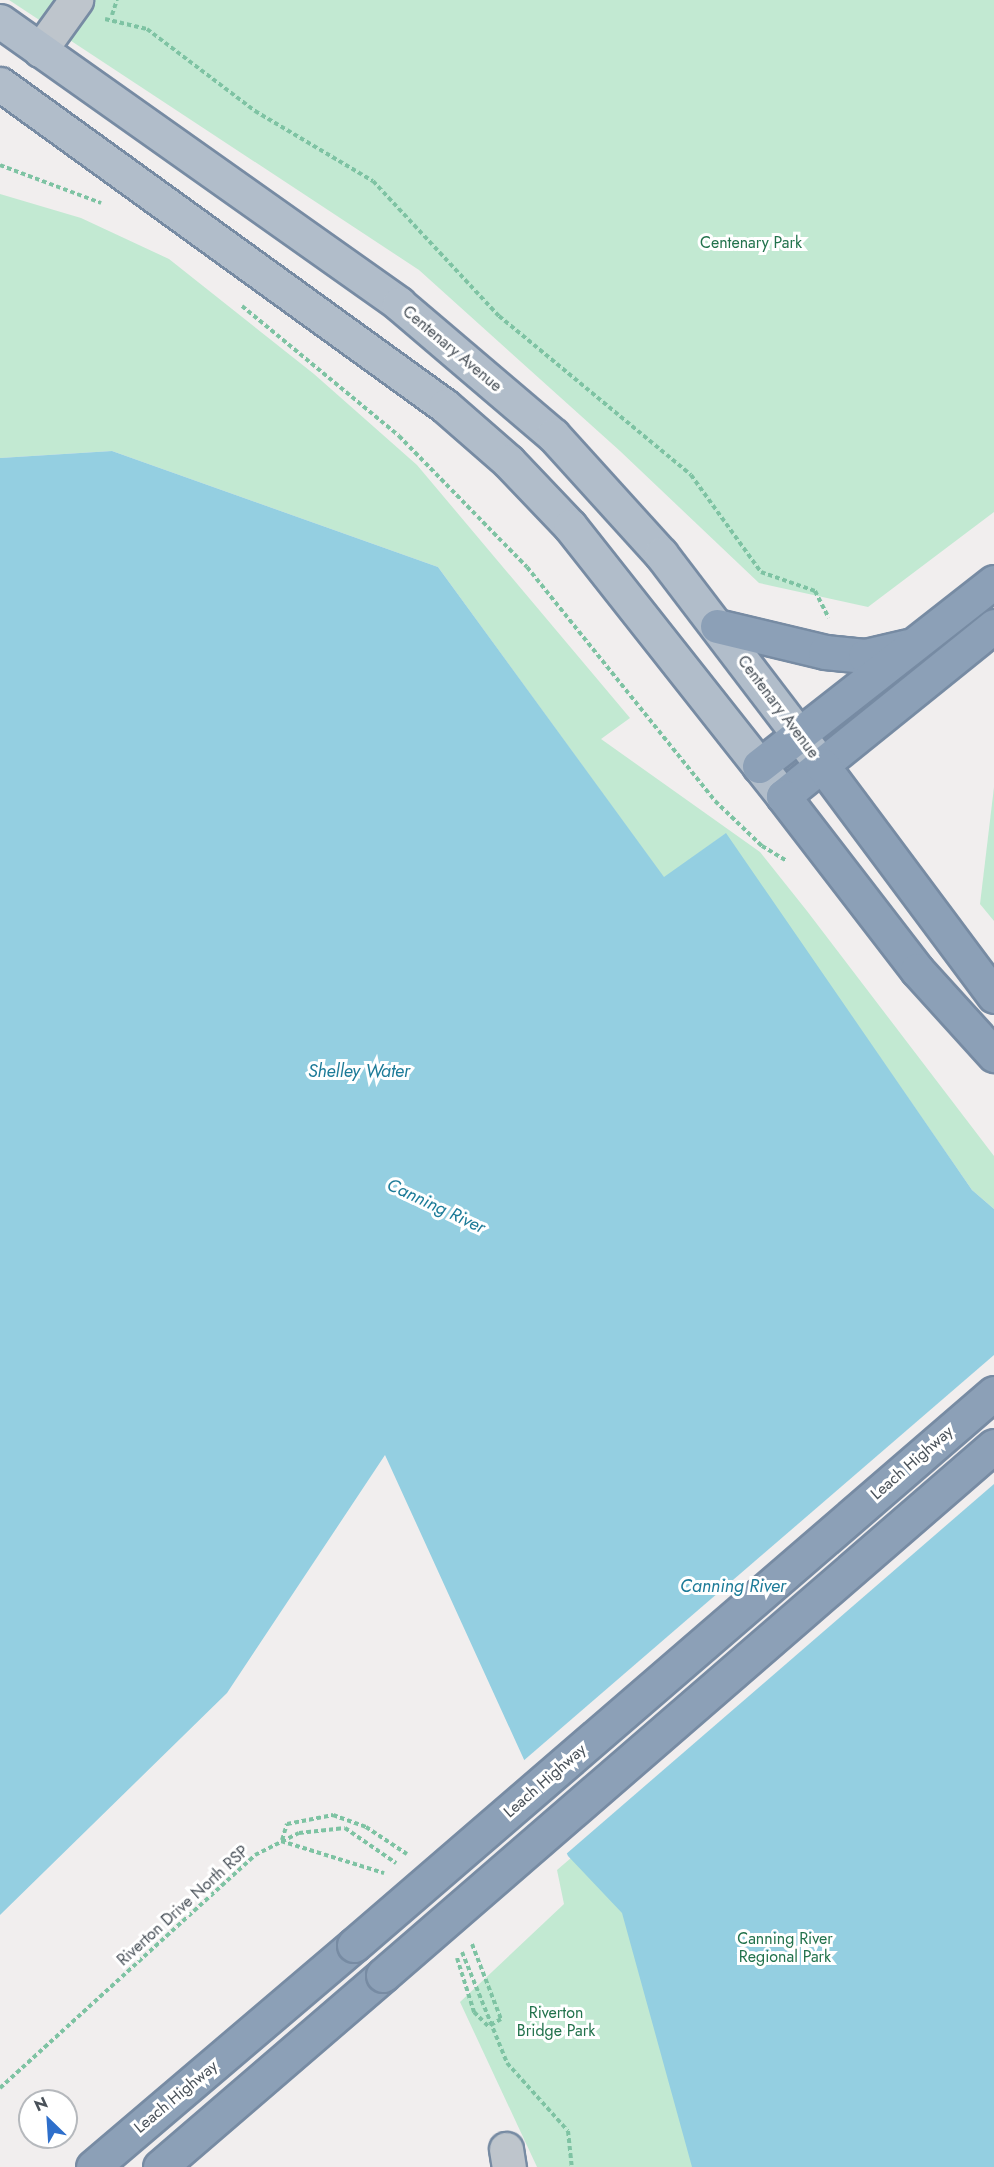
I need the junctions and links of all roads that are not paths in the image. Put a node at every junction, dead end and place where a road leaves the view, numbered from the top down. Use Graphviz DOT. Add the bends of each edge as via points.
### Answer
graph roads {
  1 [pos="87,7"];
  2 [pos="0,21"];
  3 [pos="40,50"];
  4 [pos="0,84"];
  5 [pos="994,582"];
  6 [pos="717,626"];
  7 [pos="994,626"];
  8 [pos="919,644"];
  9 [pos="799,734"];
  10 [pos="822,765"];
  11 [pos="759,766"];
  12 [pos="783,796"];
  13 [pos="994,996"];
  14 [pos="994,1055"];
  15 [pos="994,1393"];
  16 [pos="994,1446"];
  17 [pos="93,2167"];
  18 [pos="160,2167"];
  1 -- 3 [label="lane"];
  2 -- 3 [label="main road, Centenary Avenue"];
  3 -- 6 [label="main road, Centenary Avenue" via="399,304 469,360 553,435 613,498"];
  4 -- 11 [label="main road" via="436,399 508,461 570,526"];
  5 -- 8 [label="highway"];
  6 -- 8 [label="highway" via="816,651 865,656"];
  6 -- 9 [label="main road, Centenary Avenue"];
  7 -- 10 [label="highway"];
  8 -- 9 [label="highway"];
  9 -- 10 [label="main road, Centenary Avenue"];
  9 -- 11 [label="highway"];
  10 -- 12 [label="highway"];
  10 -- 13 [label="highway"];
  11 -- 12 [label="main road"];
  12 -- 14 [label="highway" via="917,970"];
  15 -- 17 [label="highway, Leach Highway, bridge"];
  16 -- 18 [label="highway, bridge"];
}
